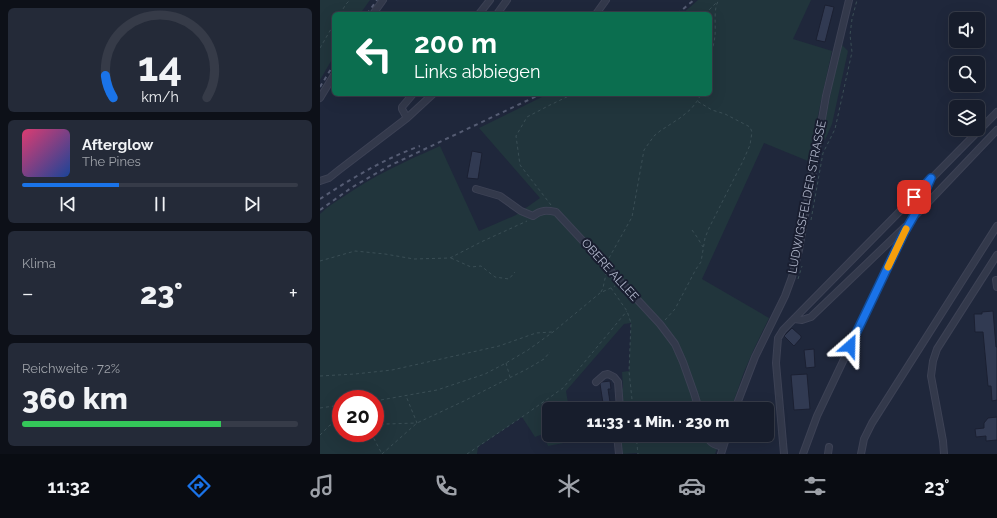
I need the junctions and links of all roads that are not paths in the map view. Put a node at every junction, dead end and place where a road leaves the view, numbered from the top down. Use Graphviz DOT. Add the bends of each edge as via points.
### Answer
graph roads {
  1 [pos="383,0"];
  2 [pos="490,0"];
  3 [pos="507,0"];
  4 [pos="606,0"];
  5 [pos="850,0"];
  6 [pos="374,12"];
  7 [pos="481,12"];
  8 [pos="498,12"];
  9 [pos="597,12"];
  10 [pos="332,78"];
  11 [pos="411,96"];
  12 [pos="431,96"];
  13 [pos="320,98"];
  14 [pos="997,112"];
  15 [pos="407,118"];
  16 [pos="997,130"];
  17 [pos="931,178"];
  18 [pos="320,181"];
  19 [pos="476,189"];
  20 [pos="911,220"];
  21 [pos="997,226"];
  22 [pos="997,255"];
  23 [pos="794,319"];
  24 [pos="596,382"];
  25 [pos="619,402"];
  26 [pos="697,402"];
  27 [pos="738,402"];
  28 [pos="618,442"];
  29 [pos="711,442"];
  30 [pos="725,442"];
  31 [pos="723,447"];
  32 [pos="828,447"];
  33 [pos="619,454"];
  34 [pos="721,454"];
  35 [pos="784,454"];
  36 [pos="803,454"];
  37 [pos="828,454"];
  38 [pos="861,454"];
  39 [pos="944,454"];
  1 -- 6 [label="street"];
  2 -- 7 [label="street"];
  3 -- 8 [label="street"];
  4 -- 9 [label="street"];
  5 -- 27 [label="street, LUDWIGSFELDER STRASSE" via="826,96 795,267"];
  10 -- 13 [label="street"];
  11 -- 15 [label="street" via="402,107"];
  12 -- 15 [label="street"];
  14 -- 17 [label="street"];
  15 -- 18 [label="street" via="328,178"];
  16 -- 20 [label="street"];
  17 -- 20 [label="street"];
  17 -- 23 [label="street"];
  19 -- 26 [label="street, OBERE ALLEE" via="500,196 532,216 540,211 556,212 660,324 675,344"];
  20 -- 23 [label="street" via="811,317"];
  20 -- 36 [label="street" via="817,416"];
  21 -- 38 [label="street" via="872,423 864,439"];
  22 -- 39 [label="street" via="933,361 932,376"];
  23 -- 35 [label="street" via="778,338 776,363"];
  24 -- 25 [label="street" via="604,375 614,377 618,382"];
  28 -- 33 [label="street"];
  29 -- 31 [label="street"];
  30 -- 31 [label="street"];
  31 -- 34 [label="street"];
  32 -- 37 [label="street"];
}
